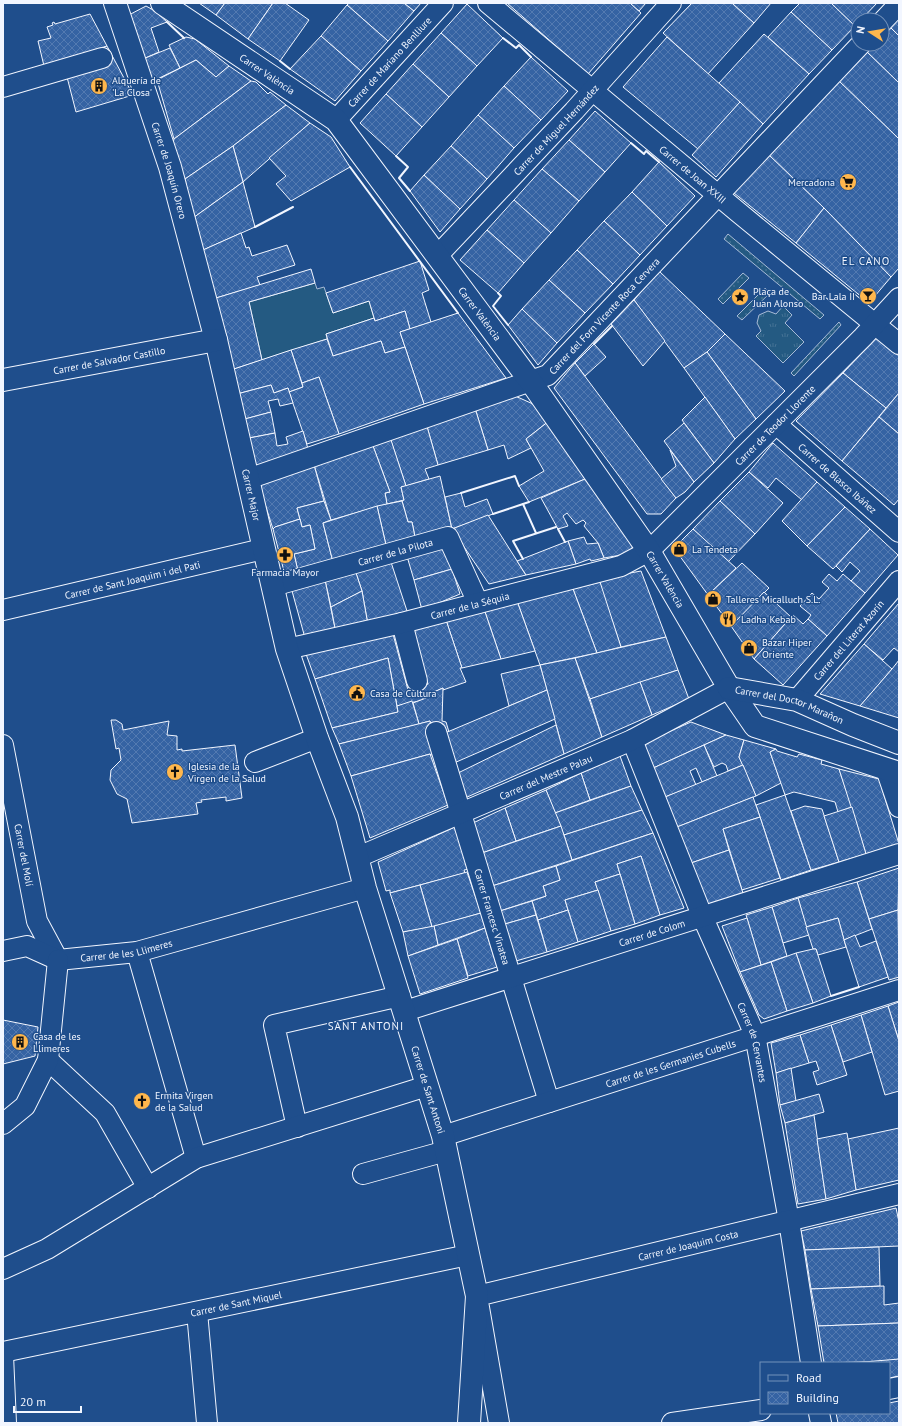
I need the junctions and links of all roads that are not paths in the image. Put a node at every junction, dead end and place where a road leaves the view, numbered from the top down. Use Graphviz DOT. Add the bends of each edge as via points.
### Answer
graph roads {
  1 [pos="115,3"];
  2 [pos="162,3"];
  3 [pos="443,3"];
  4 [pos="488,3"];
  5 [pos="671,3"];
  6 [pos="899,4"];
  7 [pos="890,14"];
  8 [pos="853,52"];
  9 [pos="102,58"];
  10 [pos="3,87"];
  11 [pos="594,90"];
  12 [pos="336,120"];
  13 [pos="718,196"];
  14 [pos="438,255"];
  15 [pos="899,298"];
  16 [pos="875,325"];
  17 [pos="216,340"];
  18 [pos="899,344"];
  19 [pos="3,380"];
  20 [pos="531,382"];
  21 [pos="776,424"];
  22 [pos="248,479"];
  23 [pos="899,532"];
  24 [pos="263,549"];
  25 [pos="648,551"];
  26 [pos="899,581"];
  27 [pos="272,586"];
  28 [pos="478,603"];
  29 [pos="3,610"];
  30 [pos="402,623"];
  31 [pos="287,649"];
  32 [pos="417,681"];
  33 [pos="729,688"];
  34 [pos="797,700"];
  35 [pos="436,732"];
  36 [pos="317,738"];
  37 [pos="632,740"];
  38 [pos="899,743"];
  39 [pos="3,746"];
  40 [pos="255,762"];
  41 [pos="892,771"];
  42 [pos="899,807"];
  43 [pos="461,813"];
  44 [pos="899,854"];
  45 [pos="358,857"];
  46 [pos="365,888"];
  47 [pos="703,918"];
  48 [pos="3,951"];
  49 [pos="137,952"];
  50 [pos="58,960"];
  51 [pos="511,978"];
  52 [pos="899,990"];
  53 [pos="402,1003"];
  54 [pos="755,1034"];
  55 [pos="48,1060"];
  56 [pos="427,1086"];
  57 [pos="548,1102"];
  58 [pos="3,1124"];
  59 [pos="297,1127"];
  60 [pos="444,1143"];
  61 [pos="196,1158"];
  62 [pos="363,1174"];
  63 [pos="148,1188"];
  64 [pos="899,1194"];
  65 [pos="789,1221"];
  66 [pos="468,1254"];
  67 [pos="3,1269"];
  68 [pos="477,1296"];
  69 [pos="197,1312"];
  70 [pos="3,1353"];
  71 [pos="811,1362"];
  72 [pos="760,1410"];
  73 [pos="6,1423"];
  74 [pos="207,1423"];
  75 [pos="469,1423"];
  76 [pos="500,1423"];
  77 [pos="672,1423"];
  1 -- 17 [label="street, Carrer de Joaquín Orero" via="170,167"];
  2 -- 12 [label="street, Carrer València"];
  3 -- 12 [label="street, Carrer de Mariano Benlliure"];
  4 -- 11 [label="street, Carrer de Joan XXIII"];
  5 -- 11 [label="street, Carrer de Miguel Hernández"];
  6 -- 7 [label="street"];
  8 -- 13 [label="street, Carrer del Forn Vicente Roca Cervera"];
  9 -- 10 [label="street"];
  11 -- 13 [label="street, Carrer de Joan XXIII"];
  11 -- 14 [label="street, Carrer de Miguel Hernández"];
  12 -- 14 [label="street, Carrer València"];
  13 -- 16 [label="street, Carrer de Joan XXIII"];
  13 -- 20 [label="street, Carrer del Forn Vicente Roca Cervera" via="548,375"];
  14 -- 20 [label="street, Carrer València"];
  15 -- 16 [label="street, Carrer de Teodor Llorente"];
  16 -- 18 [label="street, Carrer de Joan XXIII"];
  16 -- 21 [label="street, Carrer de Teodor Llorente"];
  17 -- 19 [label="street, Carrer de Salvador Castillo"];
  17 -- 22 [label="street, Carrer Major"];
  20 -- 22 [label="street, Carrer del Forn Vicente Roca Cervera" via="510,387"];
  20 -- 25 [label="street, Carrer València"];
  21 -- 23 [label="street, Carrer de Blasco Ibáñez"];
  21 -- 25 [label="street, Carrer de Teodor Llorente"];
  22 -- 24 [label="street, Carrer Major"];
  24 -- 27 [label="street, Carrer Major"];
  24 -- 29 [label="street, Carrer de Sant Joaquim i del Pati"];
  25 -- 28 [label="street, Carrer de la Séquia" via="621,566"];
  25 -- 33 [label="street, Carrer València"];
  26 -- 34 [label="street, Carrer del Literat Azorín"];
  27 -- 28 [label="street, Carrer de la Pilota" via="448,537"];
  27 -- 31 [label="street, Carrer Major"];
  28 -- 30 [label="street, Carrer de la Séquia"];
  30 -- 31 [label="street, Carrer de la Séquia"];
  30 -- 32 [label="street"];
  31 -- 36 [label="street, Carrer Major"];
  33 -- 34 [label="street, Carrer del Doctor Marañon"];
  33 -- 37 [label="street, Carrer del Mestre Palau"];
  33 -- 41 [label="street, Carrer del Doctor Marañon" via="755,726"];
  34 -- 38 [label="street, Carrer del Doctor Marañon"];
  35 -- 43 [label="street, Carrer Francesc Vinatea"];
  36 -- 40 [label="street"];
  36 -- 45 [label="street, Carrer de Sant Antoni"];
  37 -- 43 [label="street, Carrer del Mestre Palau"];
  37 -- 47 [label="street, Carrer de Cervantes"];
  39 -- 50 [label="street, Carrer del Molí" via="37,921"];
  41 -- 42 [label="street"];
  43 -- 45 [label="street, Carrer del Mestre Palau"];
  43 -- 51 [label="street, Carrer Francesc Vinatea"];
  44 -- 47 [label="street, Carrer de Colom"];
  45 -- 46 [label="street, Carrer de Sant Antoni"];
  46 -- 49 [label="street, Carrer de les Llimeres"];
  46 -- 53 [label="street, Carrer de Sant Antoni"];
  47 -- 51 [label="street, Carrer de Colom"];
  47 -- 54 [label="street, Carrer de Cervantes"];
  48 -- 50 [label="street" via="27,946"];
  49 -- 50 [label="street, Carrer de les Llimeres"];
  49 -- 61 [label="street"];
  50 -- 55 [label="street"];
  51 -- 53 [label="street, Carrer de Colom"];
  51 -- 57 [label="street, Carrer Francesc Vinatea"];
  52 -- 54 [label="street, Carrer de les Germanies Cubells"];
  53 -- 56 [label="street, Carrer de Sant Antoni"];
  53 -- 59 [label="street, Carrer de Colom" via="274,1026"];
  54 -- 57 [label="street, Carrer de les Germanies Cubells"];
  54 -- 65 [label="street, Carrer de Cervantes"];
  55 -- 58 [label="street" via="24,1106"];
  55 -- 63 [label="street" via="105,1113"];
  56 -- 59 [label="street"];
  56 -- 60 [label="street, Carrer de Sant Antoni"];
  57 -- 60 [label="street, Carrer de les Germanies Cubells"];
  59 -- 61 [label="street"];
  60 -- 62 [label="street, Carrer de les Germanies Cubells"];
  60 -- 66 [label="street, Carrer de Sant Antoni"];
  61 -- 63 [label="street"];
  63 -- 67 [label="street" via="47,1249"];
  64 -- 65 [label="street, Carrer de Joaquim Costa"];
  65 -- 68 [label="street, Carrer de Joaquim Costa"];
  65 -- 71 [label="street, Carrer de Cervantes"];
  66 -- 68 [label="street, Carrer de Sant Antoni"];
  66 -- 69 [label="street, Carrer de Sant Miquel"];
  68 -- 75 [label="street, Carrer de Sant Antoni"];
  68 -- 76 [label="street, Carrer de Sant Antoni"];
  69 -- 70 [label="street, Carrer de Sant Miquel"];
  69 -- 74 [label="street"];
  70 -- 73 [label="street"];
  72 -- 77 [label="street"];
}
